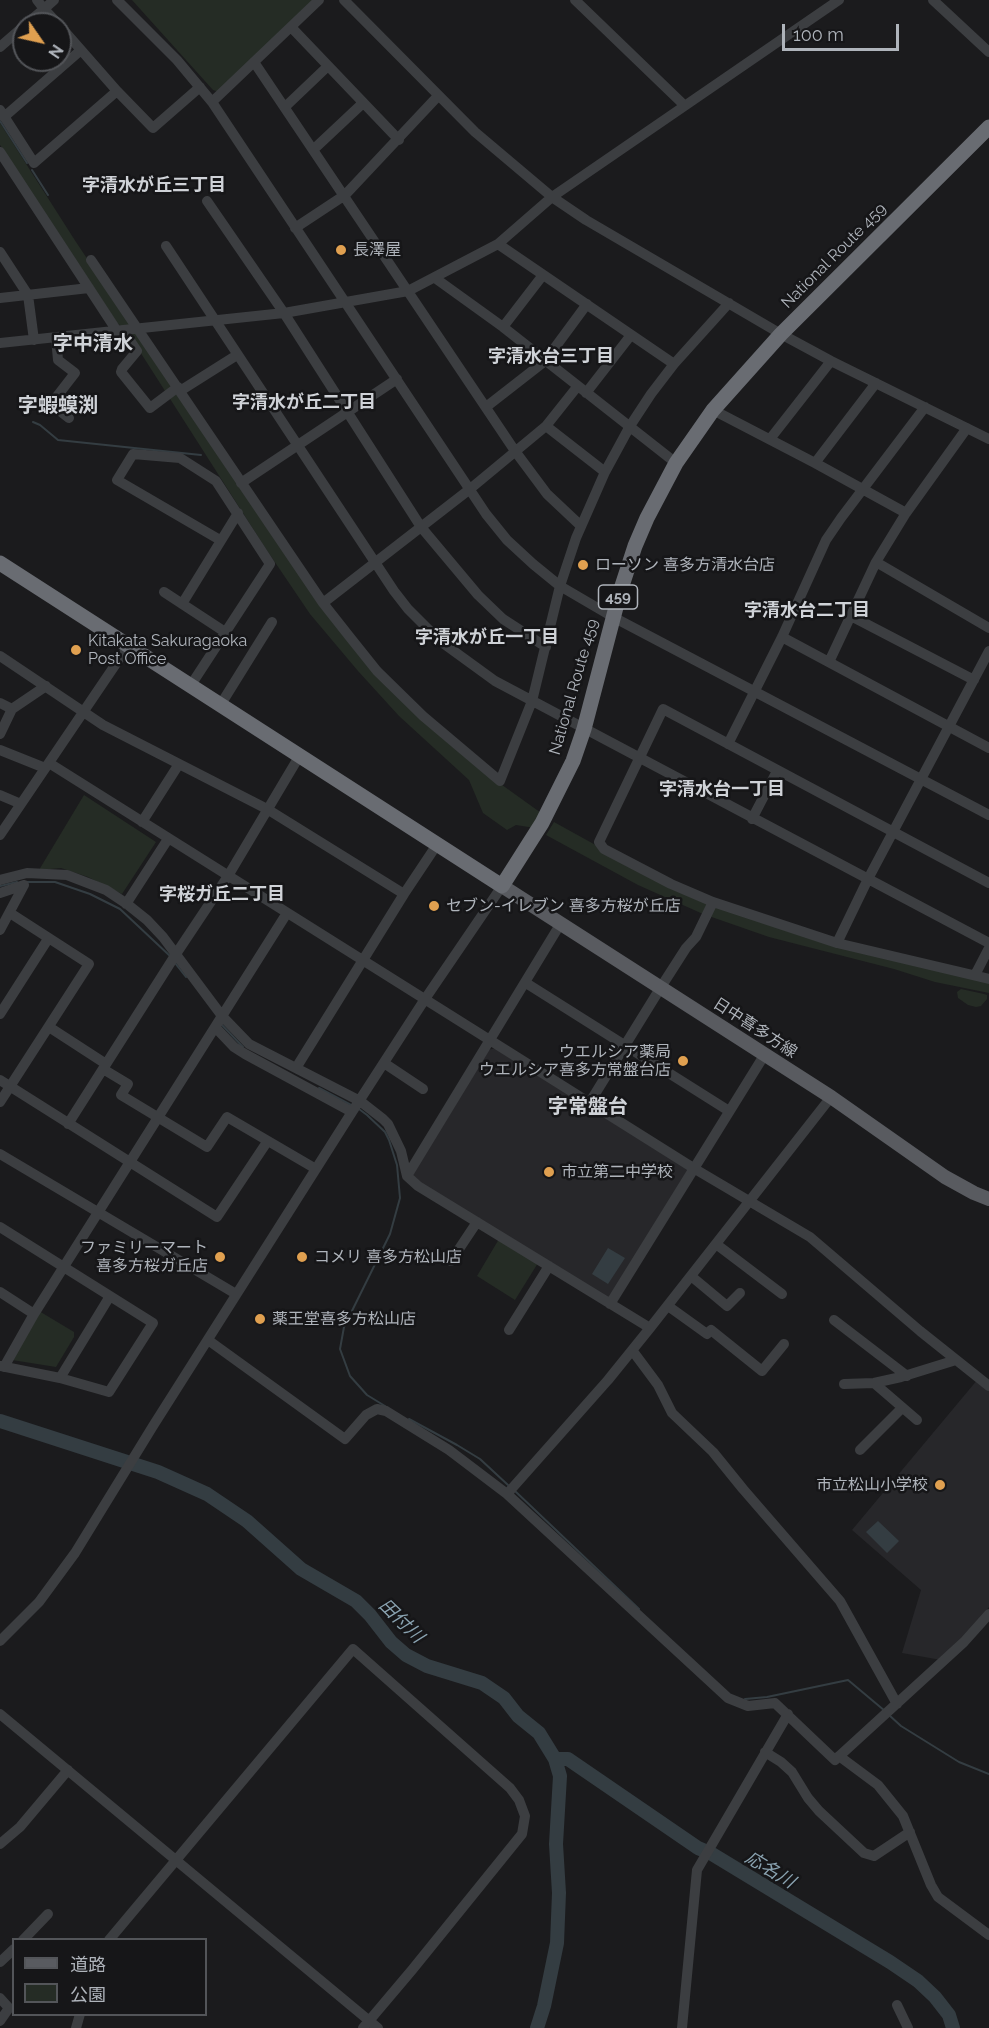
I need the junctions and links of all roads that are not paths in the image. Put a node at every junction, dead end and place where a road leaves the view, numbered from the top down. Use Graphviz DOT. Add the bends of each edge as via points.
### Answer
graph roads {
  1 [pos="54,0"];
  2 [pos="117,0"];
  3 [pos="319,0"];
  4 [pos="344,0"];
  5 [pos="575,0"];
  6 [pos="838,0"];
  7 [pos="933,0"];
  8 [pos="40,4"];
  9 [pos="291,27"];
  10 [pos="12,36"];
  11 [pos="72,40"];
  12 [pos="0,47"];
  13 [pos="81,50"];
  14 [pos="989,52"];
  15 [pos="254,62"];
  16 [pos="328,66"];
  17 [pos="200,87"];
  18 [pos="117,91"];
  19 [pos="438,96"];
  20 [pos="212,102"];
  21 [pos="363,103"];
  22 [pos="684,105"];
  23 [pos="285,108"];
  24 [pos="2,114"];
  25 [pos="989,127"];
  26 [pos="399,140"];
  27 [pos="314,149"];
  28 [pos="0,152"];
  29 [pos="345,195"];
  30 [pos="552,197"];
  31 [pos="207,201"];
  32 [pos="296,228"];
  33 [pos="498,244"];
  34 [pos="166,246"];
  35 [pos="0,252"];
  36 [pos="90,260"];
  37 [pos="543,275"];
  38 [pos="435,278"];
  39 [pos="89,288"];
  40 [pos="408,291"];
  41 [pos="28,295"];
  42 [pos="0,298"];
  43 [pos="345,303"];
  44 [pos="729,303"];
  45 [pos="587,304"];
  46 [pos="284,313"];
  47 [pos="214,321"];
  48 [pos="502,327"];
  49 [pos="137,329"];
  50 [pos="120,331"];
  51 [pos="781,334"];
  52 [pos="631,335"];
  53 [pos="56,338"];
  54 [pos="34,340"];
  55 [pos="0,344"];
  56 [pos="237,355"];
  57 [pos="544,361"];
  58 [pos="831,361"];
  59 [pos="674,364"];
  60 [pos="397,379"];
  61 [pos="876,383"];
  62 [pos="179,389"];
  63 [pos="581,390"];
  64 [pos="486,407"];
  65 [pos="925,407"];
  66 [pos="713,410"];
  67 [pos="348,412"];
  68 [pos="69,418"];
  69 [pos="546,426"];
  70 [pos="630,426"];
  71 [pos="967,428"];
  72 [pos="989,438"];
  73 [pos="770,439"];
  74 [pos="297,445"];
  75 [pos="515,451"];
  76 [pos="676,463"];
  77 [pos="815,463"];
  78 [pos="605,472"];
  79 [pos="241,483"];
  80 [pos="470,489"];
  81 [pos="863,489"];
  82 [pos="238,513"];
  83 [pos="906,513"];
  84 [pos="581,526"];
  85 [pos="421,527"];
  86 [pos="220,540"];
  87 [pos="374,562"];
  88 [pos="876,562"];
  89 [pos="0,563"];
  90 [pos="560,586"];
  91 [pos="164,592"];
  92 [pos="322,603"];
  93 [pos="182,604"];
  94 [pos="851,616"];
  95 [pos="613,617"];
  96 [pos="272,622"];
  97 [pos="989,628"];
  98 [pos="225,632"];
  99 [pos="782,637"];
  100 [pos="128,646"];
  101 [pos="546,647"];
  102 [pos="989,651"];
  103 [pos="0,656"];
  104 [pos="829,662"];
  105 [pos="974,680"];
  106 [pos="192,685"];
  107 [pos="46,686"];
  108 [pos="756,691"];
  109 [pos="532,701"];
  110 [pos="0,703"];
  111 [pos="221,704"];
  112 [pos="12,710"];
  113 [pos="84,712"];
  114 [pos="949,727"];
  115 [pos="584,729"];
  116 [pos="0,734"];
  117 [pos="728,744"];
  118 [pos="989,748"];
  119 [pos="0,750"];
  120 [pos="300,755"];
  121 [pos="639,758"];
  122 [pos="179,764"];
  123 [pos="47,766"];
  124 [pos="777,771"];
  125 [pos="921,778"];
  126 [pos="0,795"];
  127 [pos="21,804"];
  128 [pos="267,809"];
  129 [pos="989,815"];
  130 [pos="752,819"];
  131 [pos="142,822"];
  132 [pos="894,831"];
  133 [pos="0,835"];
  134 [pos="168,838"];
  135 [pos="438,843"];
  136 [pos="228,876"];
  137 [pos="868,879"];
  138 [pos="0,880"];
  139 [pos="989,883"];
  140 [pos="502,886"];
  141 [pos="0,892"];
  142 [pos="404,894"];
  143 [pos="713,902"];
  144 [pos="126,904"];
  145 [pos="10,913"];
  146 [pos="287,913"];
  147 [pos="561,923"];
  148 [pos="0,930"];
  149 [pos="48,939"];
  150 [pos="837,943"];
  151 [pos="989,943"];
  152 [pos="989,948"];
  153 [pos="176,954"];
  154 [pos="363,961"];
  155 [pos="975,975"];
  156 [pos="989,979"];
  157 [pos="526,983"];
  158 [pos="661,987"];
  159 [pos="425,999"];
  160 [pos="0,1014"];
  161 [pos="222,1016"];
  162 [pos="49,1027"];
  163 [pos="215,1027"];
  164 [pos="491,1039"];
  165 [pos="624,1046"];
  166 [pos="765,1054"];
  167 [pos="384,1063"];
  168 [pos="104,1066"];
  169 [pos="296,1068"];
  170 [pos="5,1084"];
  171 [pos="423,1089"];
  172 [pos="831,1097"];
  173 [pos="360,1101"];
  174 [pos="0,1102"];
  175 [pos="590,1102"];
  176 [pos="729,1111"];
  177 [pos="352,1112"];
  178 [pos="159,1118"];
  179 [pos="68,1124"];
  180 [pos="267,1142"];
  181 [pos="0,1154"];
  182 [pos="130,1162"];
  183 [pos="316,1169"];
  184 [pos="695,1169"];
  185 [pos="407,1176"];
  186 [pos="989,1199"];
  187 [pos="750,1200"];
  188 [pos="98,1214"];
  189 [pos="477,1222"];
  190 [pos="0,1227"];
  191 [pos="716,1244"];
  192 [pos="451,1261"];
  193 [pos="549,1266"];
  194 [pos="64,1268"];
  195 [pos="691,1276"];
  196 [pos="0,1292"];
  197 [pos="740,1293"];
  198 [pos="236,1294"];
  199 [pos="782,1294"];
  200 [pos="110,1296"];
  201 [pos="610,1304"];
  202 [pos="668,1306"];
  203 [pos="34,1314"];
  204 [pos="834,1320"];
  205 [pos="650,1328"];
  206 [pos="509,1330"];
  207 [pos="208,1340"];
  208 [pos="784,1344"];
  209 [pos="632,1350"];
  210 [pos="956,1360"];
  211 [pos="2,1366"];
  212 [pos="907,1376"];
  213 [pos="60,1378"];
  214 [pos="874,1383"];
  215 [pos="844,1384"];
  216 [pos="989,1386"];
  217 [pos="902,1408"];
  218 [pos="917,1420"];
  219 [pos="860,1450"];
  220 [pos="507,1494"];
  221 [pos="989,1614"];
  222 [pos="0,1641"];
  223 [pos="897,1704"];
  224 [pos="0,1714"];
  225 [pos="788,1714"];
  226 [pos="765,1752"];
  227 [pos="839,1756"];
  228 [pos="68,1770"];
  229 [pos="910,1833"];
  230 [pos="0,1844"];
  231 [pos="175,1861"];
  232 [pos="48,1914"];
  233 [pos="989,1935"];
  234 [pos="25,1938"];
  235 [pos="111,1938"];
  236 [pos="12,1951"];
  237 [pos="0,1962"];
  238 [pos="0,1998"];
  239 [pos="897,2006"];
  240 [pos="0,2021"];
  241 [pos="370,2025"];
  242 [pos="682,2028"];
  243 [pos="908,2028"];
  1 -- 8 [label="street"];
  2 -- 17 [label="street"];
  3 -- 9 [label="street"];
  4 -- 19 [label="street"];
  5 -- 22 [label="street"];
  6 -- 22 [label="street"];
  7 -- 14 [label="street"];
  9 -- 15 [label="street"];
  9 -- 16 [label="street"];
  10 -- 12 [label="street"];
  11 -- 13 [label="street"];
  13 -- 18 [label="street"];
  13 -- 24 [label="street"];
  15 -- 20 [label="street"];
  15 -- 23 [label="street"];
  16 -- 21 [label="street"];
  16 -- 23 [label="street"];
  17 -- 18 [label="street" via="153,128"];
  17 -- 20 [label="street"];
  18 -- 24 [label="street" via="34,163"];
  19 -- 26 [label="street"];
  19 -- 30 [label="street" via="517,170"];
  20 -- 32 [label="street"];
  21 -- 26 [label="street"];
  21 -- 27 [label="street"];
  22 -- 30 [label="street"];
  23 -- 27 [label="street"];
  25 -- 51 [label="highway, National Route 459 / 459"];
  26 -- 29 [label="street"];
  27 -- 29 [label="street"];
  28 -- 39 [label="street"];
  29 -- 32 [label="street"];
  29 -- 40 [label="street"];
  30 -- 33 [label="street"];
  30 -- 44 [label="street"];
  31 -- 46 [label="street"];
  32 -- 43 [label="street"];
  33 -- 37 [label="street"];
  33 -- 38 [label="street"];
  34 -- 47 [label="street"];
  35 -- 41 [label="street"];
  36 -- 49 [label="street"];
  37 -- 45 [label="street"];
  37 -- 48 [label="street"];
  38 -- 40 [label="street"];
  38 -- 48 [label="street"];
  39 -- 41 [label="street"];
  39 -- 50 [label="street"];
  40 -- 43 [label="street"];
  40 -- 64 [label="street"];
  41 -- 42 [label="street"];
  41 -- 54 [label="street"];
  43 -- 46 [label="street"];
  43 -- 60 [label="street"];
  44 -- 51 [label="street"];
  44 -- 59 [label="street"];
  45 -- 52 [label="street"];
  45 -- 57 [label="street"];
  46 -- 47 [label="street"];
  46 -- 67 [label="street"];
  47 -- 49 [label="street"];
  47 -- 56 [label="street"];
  48 -- 57 [label="street"];
  49 -- 50 [label="street"];
  49 -- 62 [label="street"];
  50 -- 53 [label="street"];
  50 -- 62 [label="street" via="137,351 122,372 150,408"];
  51 -- 58 [label="street"];
  51 -- 66 [label="highway, National Route 459 / 459"];
  52 -- 59 [label="street"];
  52 -- 63 [label="street"];
  53 -- 54 [label="street"];
  53 -- 68 [label="street" via="58,360 75,373 51,404"];
  54 -- 55 [label="street"];
  56 -- 62 [label="street"];
  56 -- 74 [label="street"];
  57 -- 63 [label="street"];
  57 -- 64 [label="street"];
  58 -- 61 [label="street"];
  58 -- 73 [label="street"];
  59 -- 70 [label="street"];
  60 -- 67 [label="street"];
  60 -- 80 [label="street"];
  61 -- 65 [label="street"];
  61 -- 77 [label="street"];
  62 -- 79 [label="street"];
  63 -- 69 [label="street"];
  63 -- 70 [label="street"];
  64 -- 75 [label="street"];
  65 -- 71 [label="street"];
  65 -- 81 [label="street"];
  66 -- 73 [label="street"];
  66 -- 76 [label="highway, National Route 459 / 459"];
  67 -- 74 [label="street"];
  67 -- 85 [label="street"];
  69 -- 75 [label="street"];
  69 -- 78 [label="street"];
  70 -- 76 [label="street"];
  70 -- 78 [label="street"];
  71 -- 72 [label="street"];
  71 -- 83 [label="street"];
  73 -- 77 [label="street"];
  74 -- 79 [label="street"];
  74 -- 87 [label="street"];
  75 -- 80 [label="street"];
  75 -- 84 [label="street" via="547,494"];
  76 -- 95 [label="highway, National Route 459 / 459" via="646,518"];
  77 -- 81 [label="street"];
  78 -- 84 [label="street"];
  79 -- 92 [label="street"];
  80 -- 85 [label="street"];
  80 -- 90 [label="street" via="507,540"];
  81 -- 83 [label="street"];
  81 -- 99 [label="street" via="826,540"];
  82 -- 86 [label="street"];
  82 -- 86 [label="street" via="216,481 180,458 133,454 117,480"];
  82 -- 98 [label="street" via="270,564"];
  83 -- 88 [label="street"];
  84 -- 90 [label="street"];
  85 -- 87 [label="street"];
  85 -- 101 [label="street" via="503,619"];
  86 -- 93 [label="street"];
  87 -- 92 [label="street"];
  87 -- 109 [label="street" via="408,609 440,641"];
  88 -- 94 [label="street"];
  88 -- 97 [label="street"];
  89 -- 100 [label="highway"];
  90 -- 95 [label="street"];
  90 -- 101 [label="street"];
  91 -- 93 [label="street"];
  92 -- 109 [label="street" via="377,671 500,781"];
  93 -- 98 [label="street"];
  94 -- 104 [label="street"];
  94 -- 105 [label="street"];
  95 -- 108 [label="street"];
  95 -- 115 [label="highway, National Route 459 / 459"];
  96 -- 111 [label="street"];
  98 -- 106 [label="street"];
  99 -- 104 [label="street"];
  99 -- 108 [label="street"];
  100 -- 106 [label="highway"];
  100 -- 113 [label="street"];
  101 -- 109 [label="street"];
  102 -- 105 [label="street"];
  103 -- 107 [label="street"];
  104 -- 114 [label="street"];
  105 -- 114 [label="street"];
  106 -- 111 [label="highway"];
  107 -- 112 [label="street"];
  107 -- 113 [label="street"];
  108 -- 117 [label="street"];
  108 -- 125 [label="street"];
  109 -- 115 [label="street"];
  110 -- 112 [label="street"];
  111 -- 120 [label="highway"];
  112 -- 116 [label="street"];
  113 -- 122 [label="street"];
  113 -- 123 [label="street"];
  114 -- 118 [label="street"];
  114 -- 125 [label="street"];
  115 -- 121 [label="street"];
  115 -- 140 [label="highway, National Route 459 / 459" via="559,791"];
  117 -- 121 [label="street" via="663,709"];
  117 -- 124 [label="street"];
  119 -- 123 [label="street"];
  120 -- 128 [label="street"];
  120 -- 135 [label="highway"];
  121 -- 130 [label="street"];
  121 -- 143 [label="street" via="599,842 604,849 671,885"];
  122 -- 128 [label="street"];
  122 -- 131 [label="street"];
  123 -- 127 [label="street"];
  123 -- 131 [label="street"];
  124 -- 130 [label="street"];
  124 -- 132 [label="street"];
  125 -- 129 [label="street"];
  125 -- 132 [label="street"];
  126 -- 127 [label="street"];
  127 -- 133 [label="street"];
  128 -- 136 [label="street"];
  128 -- 142 [label="street"];
  130 -- 137 [label="street"];
  131 -- 134 [label="street"];
  132 -- 137 [label="street"];
  132 -- 139 [label="street"];
  134 -- 136 [label="street"];
  134 -- 144 [label="street"];
  135 -- 140 [label="highway"];
  135 -- 142 [label="street"];
  136 -- 146 [label="street"];
  136 -- 153 [label="street"];
  137 -- 150 [label="street"];
  137 -- 151 [label="street"];
  138 -- 144 [label="street" via="27,873 67,875 106,890"];
  140 -- 147 [label="main road, 日中喜多方線"];
  140 -- 159 [label="street"];
  141 -- 145 [label="street" via="24,885"];
  142 -- 154 [label="street"];
  143 -- 150 [label="street"];
  143 -- 158 [label="street" via="696,936"];
  144 -- 153 [label="street" via="147,920"];
  145 -- 148 [label="street"];
  145 -- 149 [label="street"];
  146 -- 154 [label="street"];
  146 -- 161 [label="street"];
  147 -- 157 [label="street"];
  147 -- 158 [label="main road, 日中喜多方線"];
  149 -- 160 [label="street"];
  149 -- 162 [label="street" via="89,964"];
  150 -- 155 [label="street"];
  152 -- 155 [label="street"];
  153 -- 161 [label="street"];
  153 -- 168 [label="street"];
  154 -- 159 [label="street"];
  154 -- 169 [label="street"];
  155 -- 156 [label="street"];
  157 -- 164 [label="street"];
  157 -- 165 [label="street"];
  158 -- 165 [label="street"];
  158 -- 166 [label="main road, 日中喜多方線"];
  159 -- 164 [label="street"];
  159 -- 167 [label="street"];
  161 -- 163 [label="street"];
  161 -- 169 [label="street" via="249,1044"];
  162 -- 168 [label="street"];
  162 -- 170 [label="street"];
  163 -- 177 [label="street" via="245,1054"];
  163 -- 178 [label="street"];
  164 -- 175 [label="street"];
  164 -- 185 [label="street"];
  165 -- 175 [label="street"];
  165 -- 176 [label="street"];
  166 -- 172 [label="main road, 日中喜多方線"];
  166 -- 176 [label="street"];
  167 -- 171 [label="street"];
  167 -- 173 [label="street"];
  168 -- 178 [label="street" via="128,1084 121,1095"];
  168 -- 179 [label="street"];
  169 -- 173 [label="street"];
  170 -- 174 [label="street"];
  170 -- 179 [label="street"];
  172 -- 186 [label="main road, 日中喜多方線" via="945,1177"];
  172 -- 187 [label="street"];
  173 -- 177 [label="street"];
  173 -- 185 [label="street" via="388,1124"];
  175 -- 184 [label="street"];
  176 -- 184 [label="street"];
  177 -- 183 [label="street"];
  178 -- 180 [label="street" via="207,1147 227,1117"];
  178 -- 182 [label="street"];
  179 -- 182 [label="street"];
  180 -- 182 [label="street" via="217,1217"];
  180 -- 183 [label="street"];
  181 -- 188 [label="street"];
  182 -- 188 [label="street"];
  183 -- 198 [label="street"];
  184 -- 187 [label="street"];
  184 -- 201 [label="street"];
  185 -- 189 [label="street"];
  187 -- 191 [label="street"];
  187 -- 210 [label="street" via="810,1237"];
  188 -- 194 [label="street"];
  188 -- 198 [label="street"];
  189 -- 192 [label="street"];
  189 -- 193 [label="street"];
  190 -- 194 [label="street"];
  191 -- 195 [label="street"];
  191 -- 199 [label="street"];
  193 -- 201 [label="street"];
  193 -- 206 [label="street"];
  194 -- 200 [label="street"];
  194 -- 203 [label="street"];
  195 -- 197 [label="street" via="727,1306"];
  195 -- 202 [label="street"];
  196 -- 203 [label="street"];
  198 -- 207 [label="street"];
  200 -- 213 [label="street"];
  200 -- 213 [label="street" via="153,1323 109,1392"];
  201 -- 205 [label="street"];
  202 -- 205 [label="street"];
  202 -- 208 [label="street" via="707,1334 711,1330 762,1371"];
  203 -- 211 [label="street"];
  204 -- 212 [label="street"];
  205 -- 209 [label="street"];
  207 -- 220 [label="street" via="345,1439 371,1411 386,1411 449,1450"];
  207 -- 222 [label="street" via="75,1552 50,1587"];
  209 -- 220 [label="street"];
  209 -- 223 [label="street" via="658,1385 672,1413 713,1452 840,1601"];
  210 -- 212 [label="street"];
  210 -- 216 [label="street"];
  211 -- 213 [label="street"];
  212 -- 214 [label="street"];
  214 -- 215 [label="street"];
  214 -- 217 [label="street"];
  217 -- 218 [label="street"];
  217 -- 219 [label="street"];
  220 -- 225 [label="street" via="728,1698 748,1706 775,1703"];
  221 -- 223 [label="street"];
  223 -- 227 [label="street"];
  224 -- 228 [label="street"];
  225 -- 226 [label="street"];
  225 -- 227 [label="street" via="832,1758"];
  226 -- 229 [label="street" via="792,1772 819,1811 864,1853 874,1856"];
  226 -- 242 [label="street" via="697,1870"];
  227 -- 229 [label="street" via="878,1785 903,1815"];
  228 -- 230 [label="street" via="20,1827"];
  228 -- 231 [label="street"];
  229 -- 233 [label="street" via="938,1897"];
  231 -- 235 [label="street"];
  231 -- 241 [label="street"];
  231 -- 241 [label="street" via="353,1649 510,1788 525,1816 522,1834"];
  232 -- 234 [label="street"];
  236 -- 237 [label="street"];
  238 -- 240 [label="street" via="9,2007"];
  239 -- 243 [label="street"];
}
